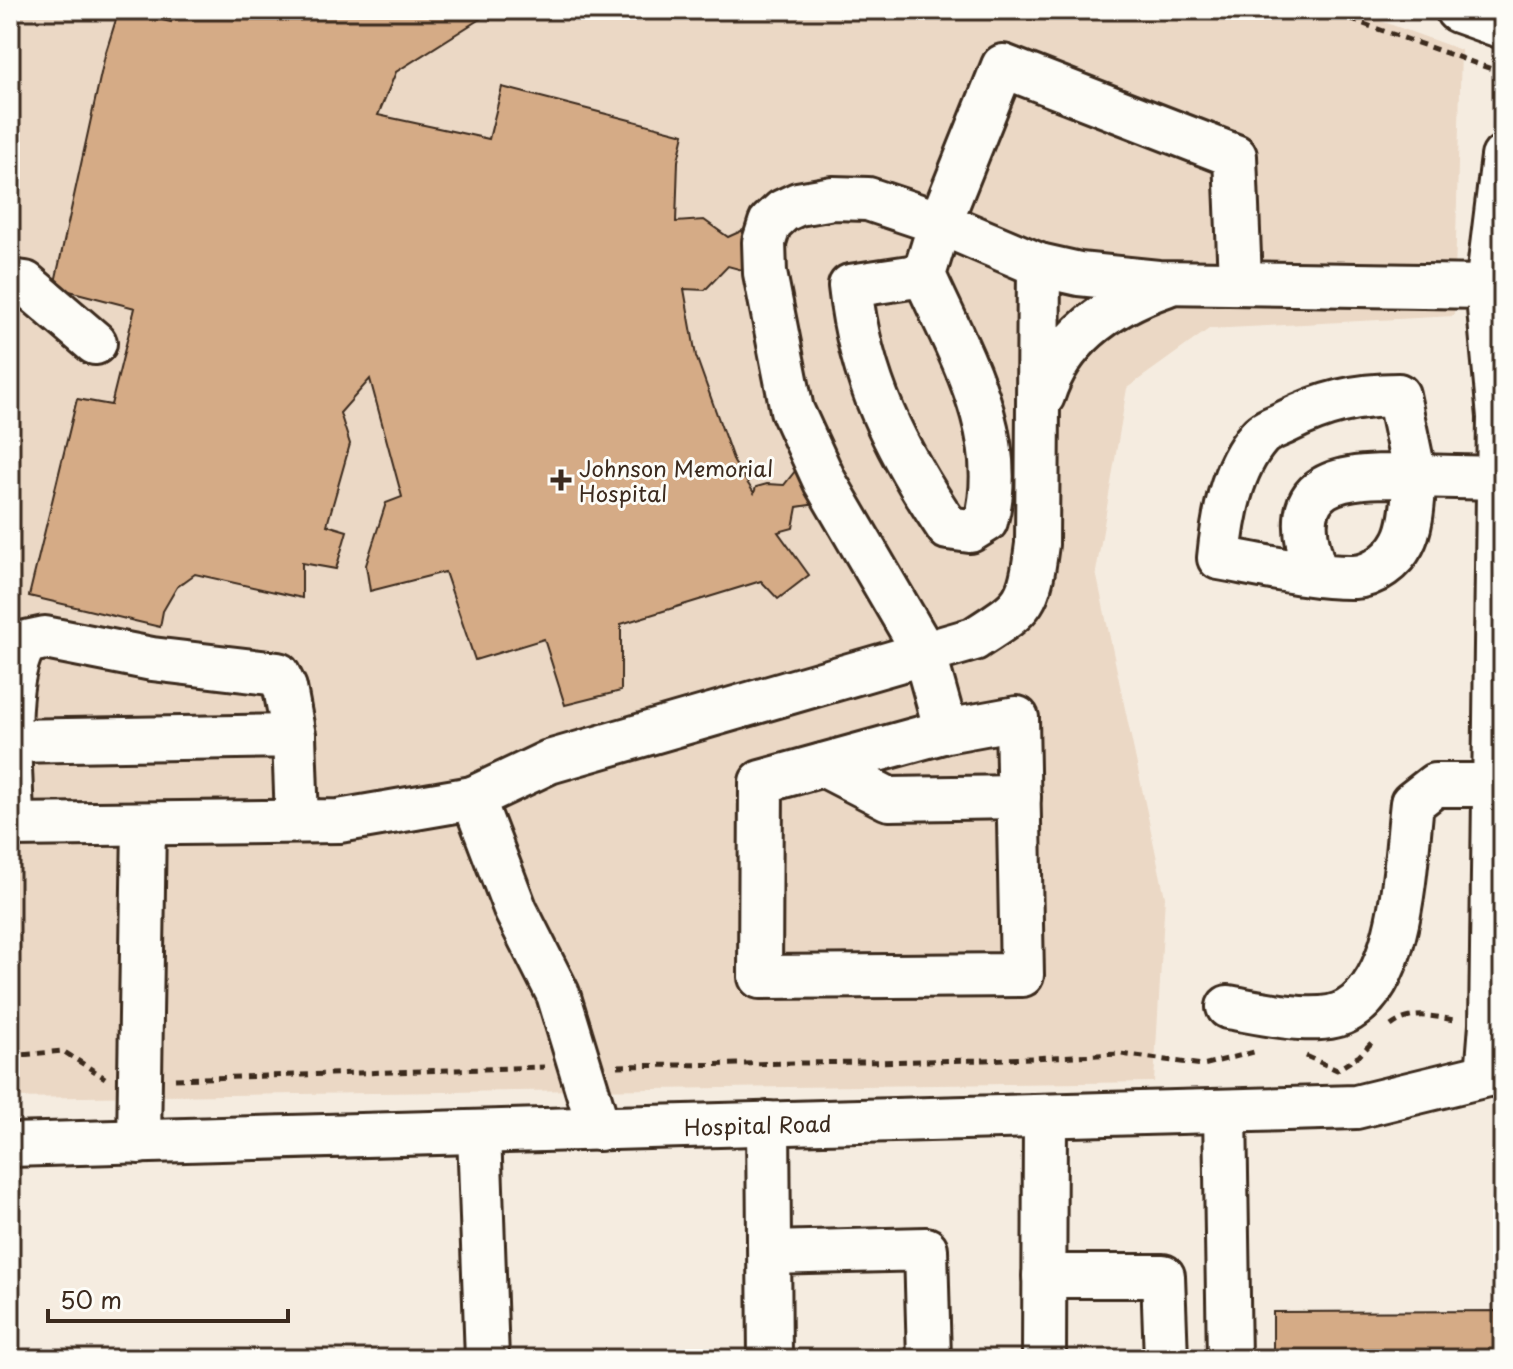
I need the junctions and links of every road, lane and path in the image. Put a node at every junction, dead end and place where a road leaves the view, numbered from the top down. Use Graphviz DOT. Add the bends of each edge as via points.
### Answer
graph roads {
  1 [pos="1324,10"];
  2 [pos="1503,73"];
  3 [pos="1502,179"];
  4 [pos="940,223"];
  5 [pos="1039,265"];
  6 [pos="924,275"];
  7 [pos="10,281"];
  8 [pos="1178,281"];
  9 [pos="1240,281"];
  10 [pos="1487,287"];
  11 [pos="95,343"];
  12 [pos="1040,405"];
  13 [pos="1501,417"];
  14 [pos="1415,476"];
  15 [pos="1497,478"];
  16 [pos="1316,572"];
  17 [pos="924,652"];
  18 [pos="946,731"];
  19 [pos="294,736"];
  20 [pos="11,741"];
  21 [pos="823,765"];
  22 [pos="1499,785"];
  23 [pos="1019,797"];
  24 [pos="473,798"];
  25 [pos="297,821"];
  26 [pos="144,824"];
  27 [pos="11,825"];
  28 [pos="1228,1007"];
  29 [pos="1491,1025"];
  30 [pos="1262,1050"];
  31 [pos="1295,1050"];
  32 [pos="10,1056"];
  33 [pos="583,1066"];
  34 [pos="1495,1075"];
  35 [pos="140,1079"];
  36 [pos="1225,1111"];
  37 [pos="1045,1116"];
  38 [pos="768,1123"];
  39 [pos="599,1129"];
  40 [pos="479,1132"];
  41 [pos="139,1142"];
  42 [pos="10,1145"];
  43 [pos="770,1253"];
  44 [pos="1044,1276"];
  45 [pos="487,1359"];
  46 [pos="770,1359"];
  47 [pos="929,1359"];
  48 [pos="1044,1359"];
  49 [pos="1166,1359"];
  50 [pos="1229,1359"];
  1 -- 2 [label="path"];
  3 -- 10 [label="street"];
  4 -- 5 [label="street"];
  4 -- 6 [label="street"];
  4 -- 9 [label="street" via="1003,66 1235,156"];
  4 -- 17 [label="street" via="868,199 833,198 783,211 770,223 764,242 765,273 792,410 825,482"];
  5 -- 8 [label="street" via="1079,274"];
  5 -- 12 [label="street"];
  6 -- 6 [label="street" via="850,286 854,327 893,440 948,528 970,531 986,521 991,501 988,424"];
  7 -- 11 [label="street" via="25,283"];
  8 -- 9 [label="street"];
  8 -- 12 [label="street" via="1122,302 1091,324 1066,350"];
  9 -- 10 [label="street"];
  10 -- 13 [label="street"];
  12 -- 17 [label="street" via="1032,584 1017,612 974,639"];
  13 -- 15 [label="street"];
  14 -- 15 [label="street"];
  14 -- 16 [label="street" via="1404,542 1384,567 1356,577"];
  14 -- 16 [label="street" via="1357,476 1327,484 1309,503 1304,526"];
  14 -- 16 [label="street" via="1398,395 1322,403 1260,435 1232,490 1219,558"];
  15 -- 22 [label="street"];
  17 -- 18 [label="street"];
  17 -- 24 [label="street" via="549,762"];
  18 -- 21 [label="street"];
  18 -- 23 [label="street" via="1017,718"];
  19 -- 20 [label="street"];
  19 -- 20 [label="street" via="278,674 152,659 45,638 26,642 16,656"];
  19 -- 25 [label="street"];
  20 -- 27 [label="street"];
  21 -- 23 [label="street" via="889,799"];
  21 -- 23 [label="street" via="761,782 760,977 1022,975"];
  22 -- 28 [label="street" via="1435,785 1412,803 1396,924 1378,982 1348,1011 1299,1019"];
  22 -- 29 [label="street"];
  24 -- 25 [label="street" via="339,821"];
  24 -- 33 [label="street" via="516,911 558,994"];
  25 -- 26 [label="street"];
  26 -- 27 [label="street"];
  26 -- 35 [label="street"];
  29 -- 31 [label="path" via="1401,1018 1337,1070"];
  29 -- 34 [label="street"];
  30 -- 33 [label="path" via="1203,1065 1121,1054"];
  32 -- 35 [label="path" via="63,1051 103,1078"];
  33 -- 35 [label="path"];
  33 -- 39 [label="street"];
  34 -- 36 [label="street, Hospital Road" via="1356,1107"];
  35 -- 41 [label="street"];
  36 -- 37 [label="street, Hospital Road"];
  36 -- 50 [label="street"];
  37 -- 38 [label="street, Hospital Road"];
  37 -- 44 [label="street"];
  38 -- 39 [label="street, Hospital Road"];
  38 -- 43 [label="street"];
  39 -- 40 [label="street, Hospital Road"];
  40 -- 41 [label="street, Hospital Road"];
  40 -- 45 [label="street"];
  41 -- 42 [label="street, Hospital Road"];
  43 -- 46 [label="street"];
  43 -- 47 [label="street" via="926,1249"];
  44 -- 48 [label="street"];
  44 -- 49 [label="street" via="1163,1276"];
}
